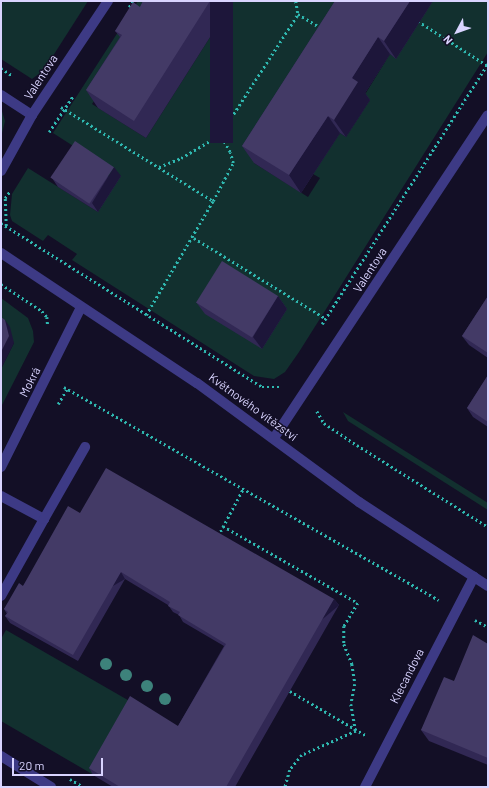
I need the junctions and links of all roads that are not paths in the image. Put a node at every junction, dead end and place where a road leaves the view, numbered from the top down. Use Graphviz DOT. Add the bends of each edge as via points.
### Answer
graph roads {
  1 [pos="108,1"];
  2 [pos="1,95"];
  3 [pos="32,114"];
  4 [pos="488,115"];
  5 [pos="1,171"];
  6 [pos="1,253"];
  7 [pos="81,307"];
  8 [pos="274,438"];
  9 [pos="85,447"];
  10 [pos="1,467"];
  11 [pos="1,496"];
  12 [pos="44,519"];
  13 [pos="474,577"];
  14 [pos="488,586"];
  15 [pos="1,596"];
  16 [pos="1,756"];
  17 [pos="35,783"];
  18 [pos="52,787"];
  19 [pos="365,787"];
  1 -- 3 [label="street, Valentova"];
  2 -- 3 [label="street"];
  3 -- 5 [label="street, Valentova"];
  4 -- 8 [label="street, Valentova"];
  6 -- 7 [label="street, Květnového vítězství"];
  7 -- 8 [label="street, Květnového vítězství" via="197,382"];
  7 -- 10 [label="street, Mokrá"];
  8 -- 13 [label="street, Květnového vítězství" via="354,498"];
  9 -- 12 [label="street"];
  11 -- 12 [label="street"];
  12 -- 15 [label="street"];
  13 -- 14 [label="street, Květnového vítězství"];
  13 -- 19 [label="street, Klecandova"];
  16 -- 17 [label="street"];
  17 -- 18 [label="street"];
}
